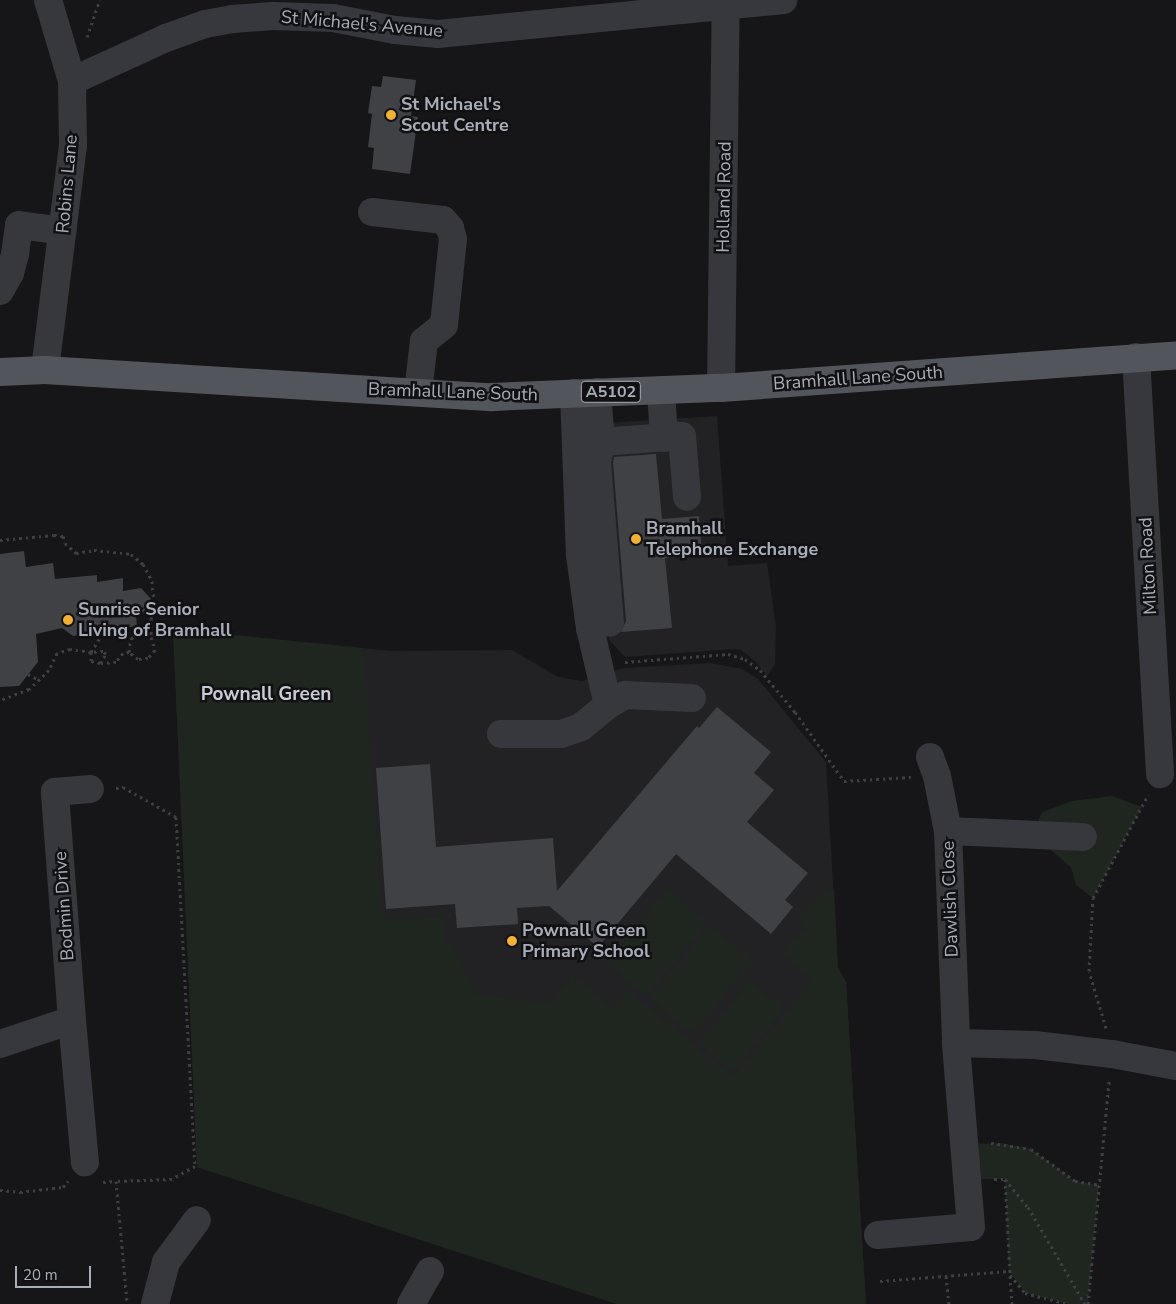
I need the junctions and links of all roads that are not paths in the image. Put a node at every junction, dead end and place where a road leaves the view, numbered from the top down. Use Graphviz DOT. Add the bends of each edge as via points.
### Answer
graph roads {
  1 [pos="48,0"];
  2 [pos="782,0"];
  3 [pos="727,3"];
  4 [pos="243,9"];
  5 [pos="72,81"];
  6 [pos="372,212"];
  7 [pos="63,231"];
  8 [pos="0,291"];
  9 [pos="1176,355"];
  10 [pos="1136,357"];
  11 [pos="45,370"];
  12 [pos="0,372"];
  13 [pos="721,388"];
  14 [pos="661,390"];
  15 [pos="418,392"];
  16 [pos="586,393"];
  17 [pos="664,438"];
  18 [pos="601,442"];
  19 [pos="687,497"];
  20 [pos="610,622"];
  21 [pos="692,698"];
  22 [pos="608,705"];
  23 [pos="501,734"];
  24 [pos="934,766"];
  25 [pos="1160,774"];
  26 [pos="90,789"];
  27 [pos="948,831"];
  28 [pos="1083,837"];
  29 [pos="72,1020"];
  30 [pos="956,1043"];
  31 [pos="0,1044"];
  32 [pos="1176,1066"];
  33 [pos="85,1162"];
  34 [pos="197,1220"];
  35 [pos="878,1235"];
  36 [pos="430,1271"];
  37 [pos="155,1304"];
  38 [pos="411,1304"];
  1 -- 5 [label="street, Robins Lane"];
  2 -- 3 [label="street, St Michael's Avenue"];
  3 -- 4 [label="street, St Michael's Avenue" via="438,34 395,30 333,18 273,16"];
  3 -- 13 [label="street, Holland Road"];
  4 -- 5 [label="street, St Michael's Avenue" via="166,38"];
  5 -- 7 [label="street, Robins Lane" via="73,146"];
  6 -- 15 [label="street" via="444,220 453,239 444,325 424,341"];
  7 -- 8 [label="street" via="18,225 10,273"];
  7 -- 11 [label="street, Robins Lane"];
  9 -- 10 [label="main road, Bramhall Lane South / A5102"];
  10 -- 13 [label="main road, Bramhall Lane South / A5102"];
  10 -- 25 [label="street, Milton Road"];
  11 -- 12 [label="main road, Bramhall Lane South / A5102"];
  11 -- 15 [label="main road, Bramhall Lane South / A5102"];
  13 -- 14 [label="main road, Bramhall Lane South / A5102"];
  14 -- 16 [label="main road, Bramhall Lane South / A5102"];
  14 -- 17 [label="street"];
  15 -- 16 [label="main road, Bramhall Lane South / A5102" via="492,397"];
  16 -- 18 [label="street"];
  16 -- 22 [label="street" via="580,555 591,636"];
  17 -- 18 [label="street"];
  17 -- 19 [label="street" via="682,436"];
  18 -- 20 [label="street" via="597,462"];
  21 -- 22 [label="street" via="630,694"];
  22 -- 23 [label="street" via="581,727 561,734"];
  24 -- 27 [label="street, Dawlish Close"];
  26 -- 29 [label="street, Bodmin Drive" via="55,792"];
  27 -- 28 [label="street"];
  27 -- 30 [label="street, Dawlish Close"];
  29 -- 31 [label="street"];
  29 -- 33 [label="street, Bodmin Drive"];
  30 -- 32 [label="street" via="1035,1045"];
  30 -- 35 [label="street, Dawlish Close" via="971,1227"];
  34 -- 37 [label="street" via="166,1262"];
  36 -- 38 [label="street"];
}
